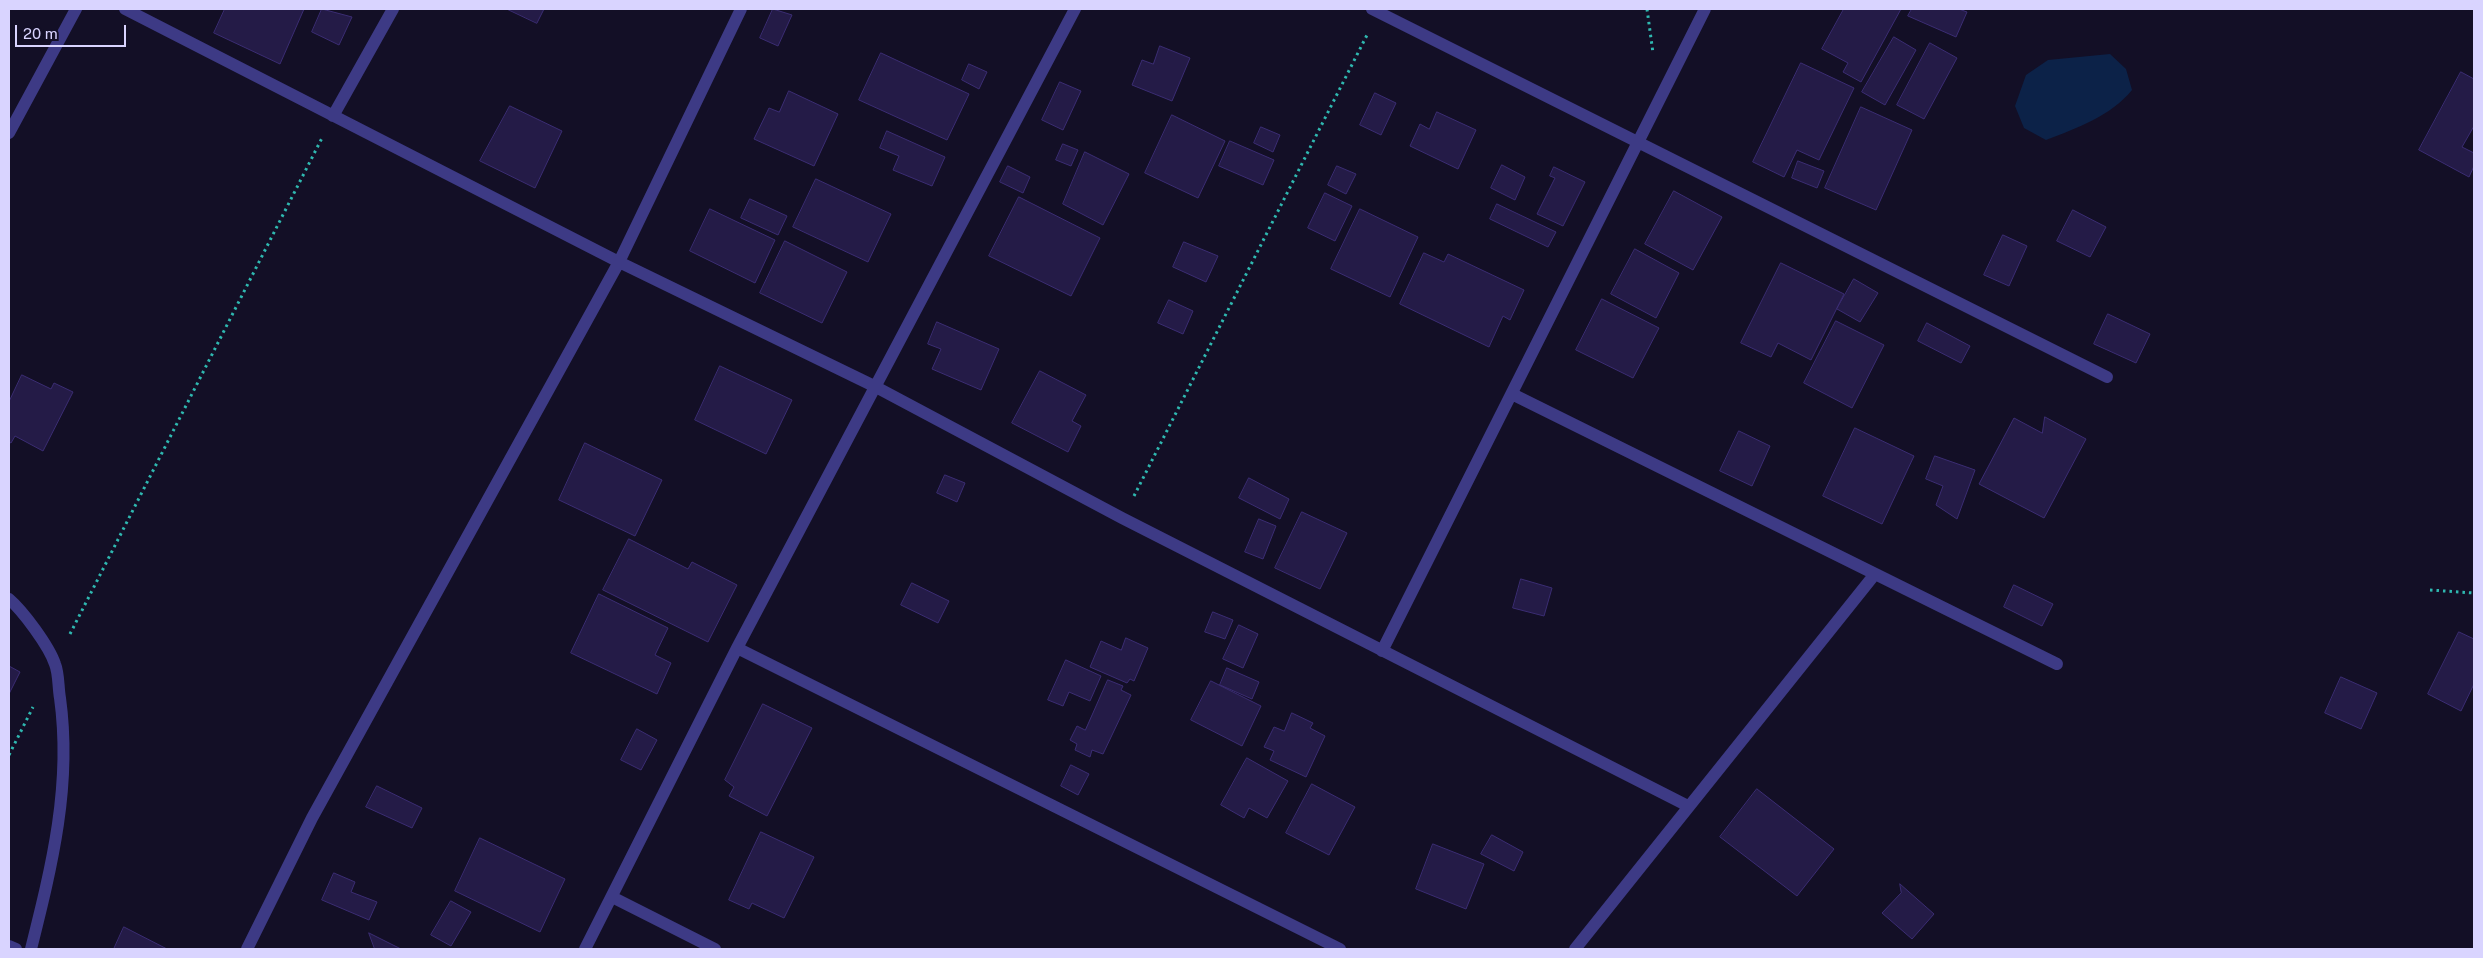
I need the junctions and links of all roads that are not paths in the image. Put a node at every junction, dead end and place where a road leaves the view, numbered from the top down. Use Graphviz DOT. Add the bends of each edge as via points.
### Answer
graph roads {
  1 [pos="76,9"];
  2 [pos="125,9"];
  3 [pos="393,9"];
  4 [pos="741,9"];
  5 [pos="1075,9"];
  6 [pos="1705,9"];
  7 [pos="1375,10"];
  8 [pos="334,116"];
  9 [pos="9,133"];
  10 [pos="1639,142"];
  11 [pos="619,262"];
  12 [pos="2107,377"];
  13 [pos="874,386"];
  14 [pos="1512,394"];
  15 [pos="1875,574"];
  16 [pos="9,599"];
  17 [pos="736,648"];
  18 [pos="1382,651"];
  19 [pos="2057,664"];
  20 [pos="1688,806"];
  21 [pos="612,898"];
  22 [pos="9,946"];
  23 [pos="16,949"];
  24 [pos="31,949"];
  25 [pos="247,949"];
  26 [pos="585,949"];
  27 [pos="715,949"];
  28 [pos="1340,949"];
  29 [pos="1575,949"];
  1 -- 9 [label="street"];
  2 -- 8 [label="street"];
  3 -- 8 [label="street"];
  4 -- 11 [label="street"];
  5 -- 13 [label="street"];
  6 -- 10 [label="street"];
  7 -- 10 [label="street"];
  8 -- 11 [label="street"];
  10 -- 12 [label="street"];
  10 -- 14 [label="street"];
  11 -- 13 [label="street"];
  11 -- 25 [label="street" via="312,818"];
  13 -- 17 [label="street"];
  13 -- 18 [label="street"];
  14 -- 15 [label="street"];
  14 -- 18 [label="street"];
  15 -- 19 [label="street"];
  15 -- 20 [label="street"];
  16 -- 24 [label="street" via="23,612 55,663 62,716 65,778 53,862"];
  17 -- 21 [label="street"];
  17 -- 28 [label="street"];
  18 -- 20 [label="street"];
  20 -- 29 [label="street"];
  21 -- 26 [label="street"];
  21 -- 27 [label="street"];
  22 -- 23 [label="street"];
}
